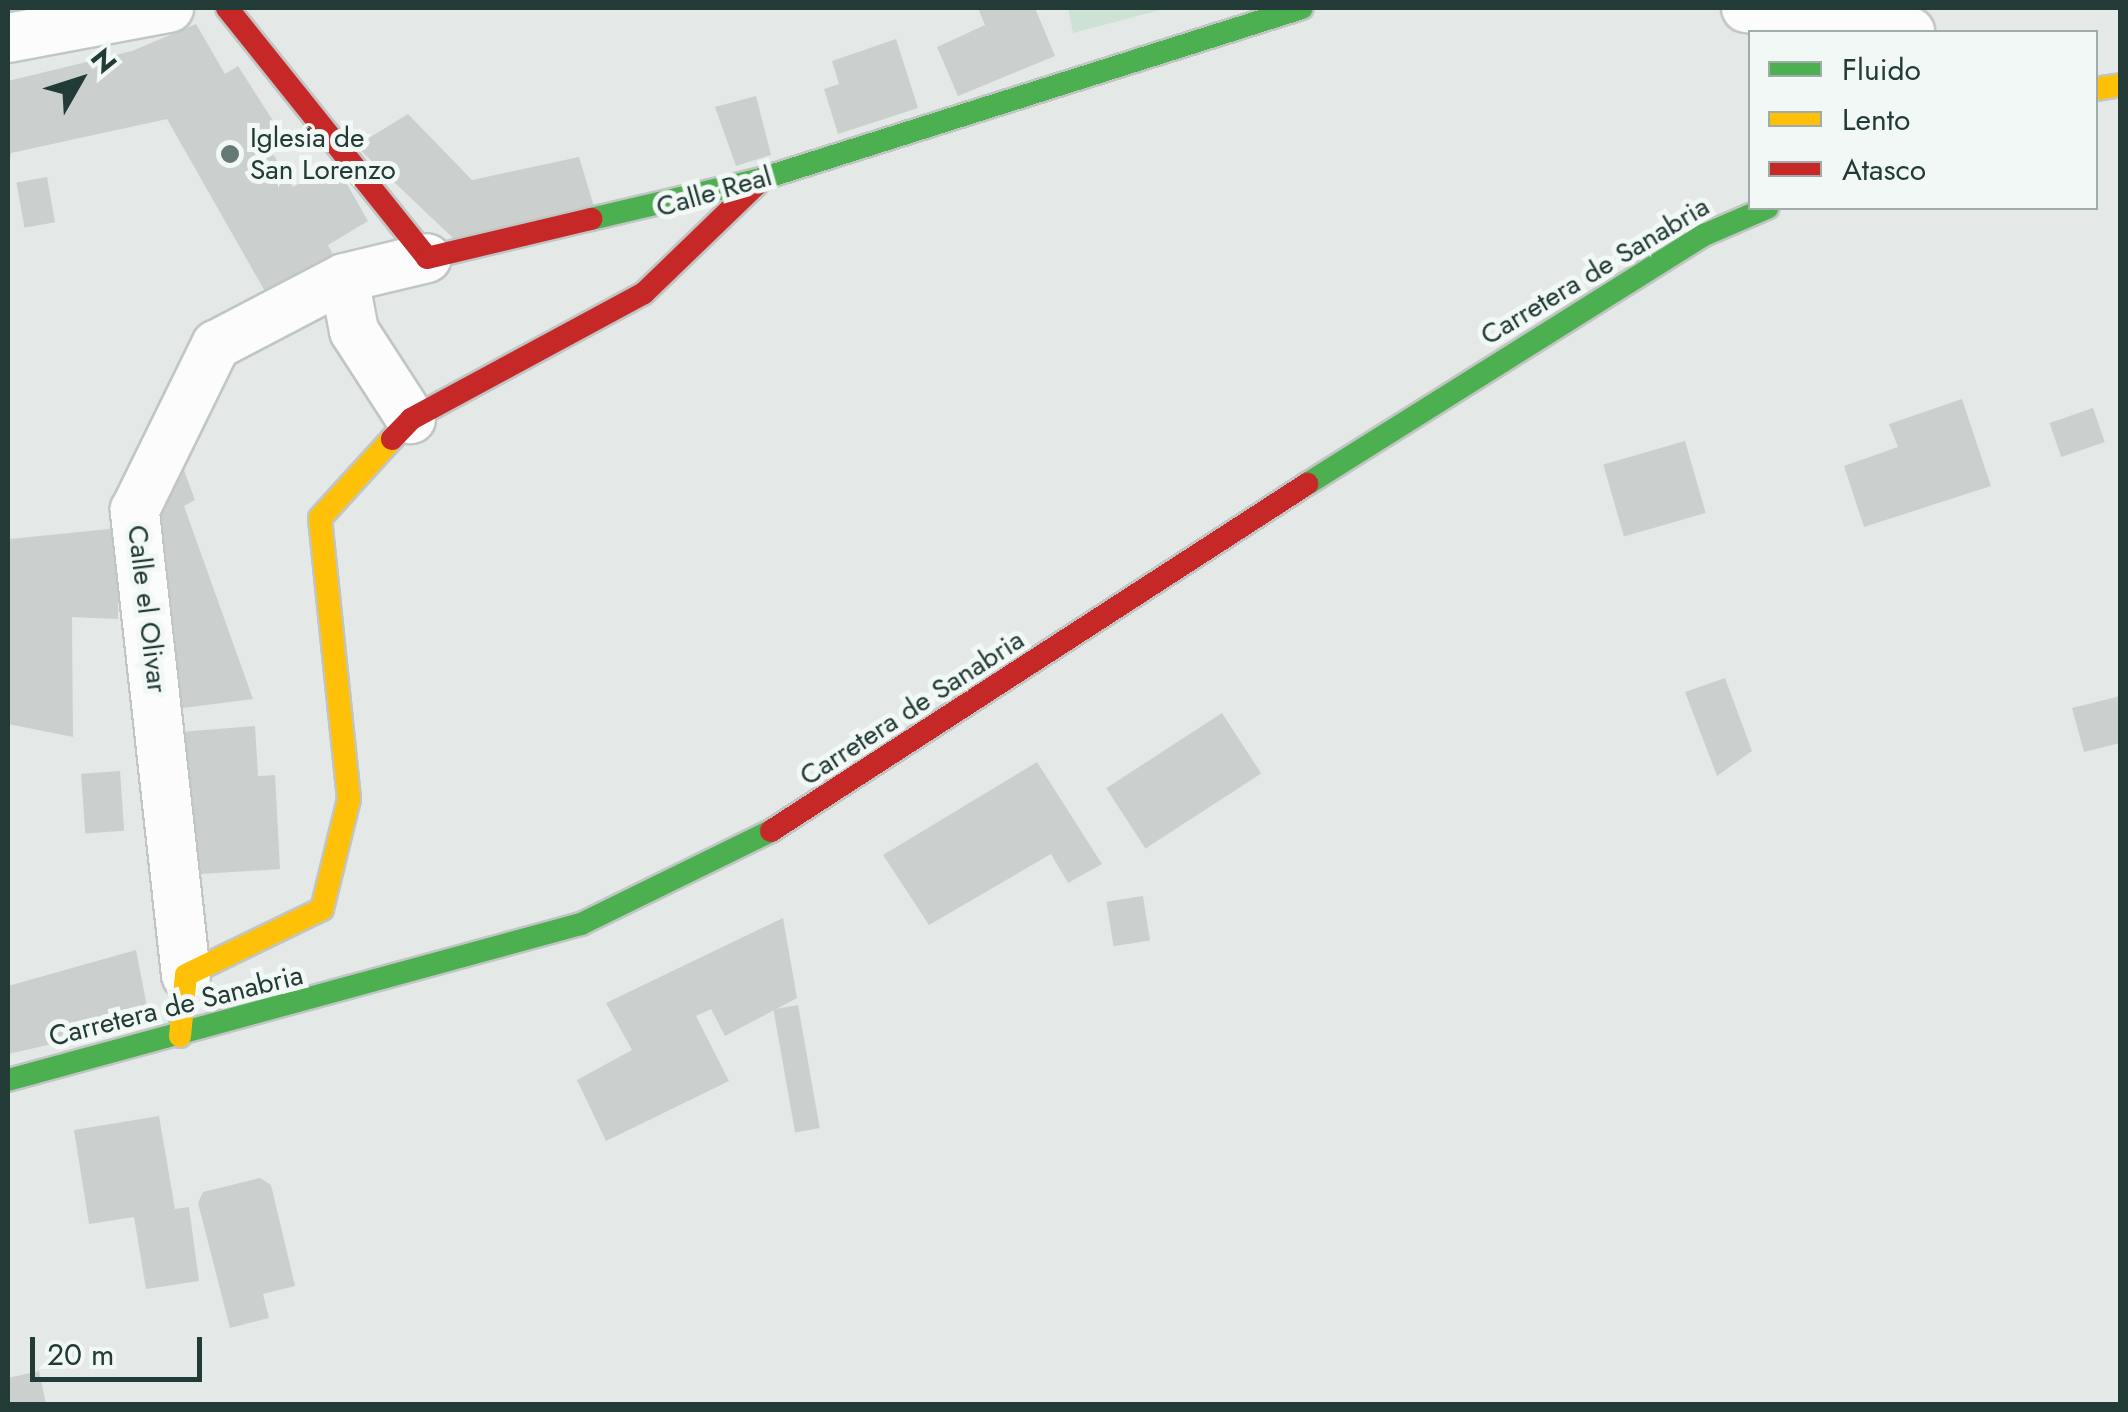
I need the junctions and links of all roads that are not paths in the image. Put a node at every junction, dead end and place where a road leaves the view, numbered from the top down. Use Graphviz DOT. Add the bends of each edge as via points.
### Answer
graph roads {
  1 [pos="169,8"];
  2 [pos="227,8"];
  3 [pos="1302,8"];
  4 [pos="1746,8"];
  5 [pos="1896,30"];
  6 [pos="8,38"];
  7 [pos="761,180"];
  8 [pos="1763,210"];
  9 [pos="427,258"];
  10 [pos="344,278"];
  11 [pos="411,419"];
  12 [pos="186,975"];
  13 [pos="180,1036"];
  14 [pos="8,1080"];
  1 -- 6 [label="street"];
  2 -- 9 [label="street"];
  3 -- 7 [label="street, Calle Real"];
  4 -- 5 [label="street"];
  7 -- 9 [label="street, Calle Real"];
  7 -- 11 [label="street" via="644,293"];
  8 -- 13 [label="street, Carretera de Sanabria" via="1704,235 1378,440 800,817 580,924"];
  9 -- 10 [label="street, Calle el Olivar"];
  10 -- 11 [label="street" via="354,331"];
  10 -- 12 [label="street, Calle el Olivar" via="216,345 135,510"];
  11 -- 12 [label="street" via="320,518 349,799 322,909"];
  12 -- 13 [label="street, Calle el Olivar"];
  13 -- 14 [label="street, Carretera de Sanabria"];
}
